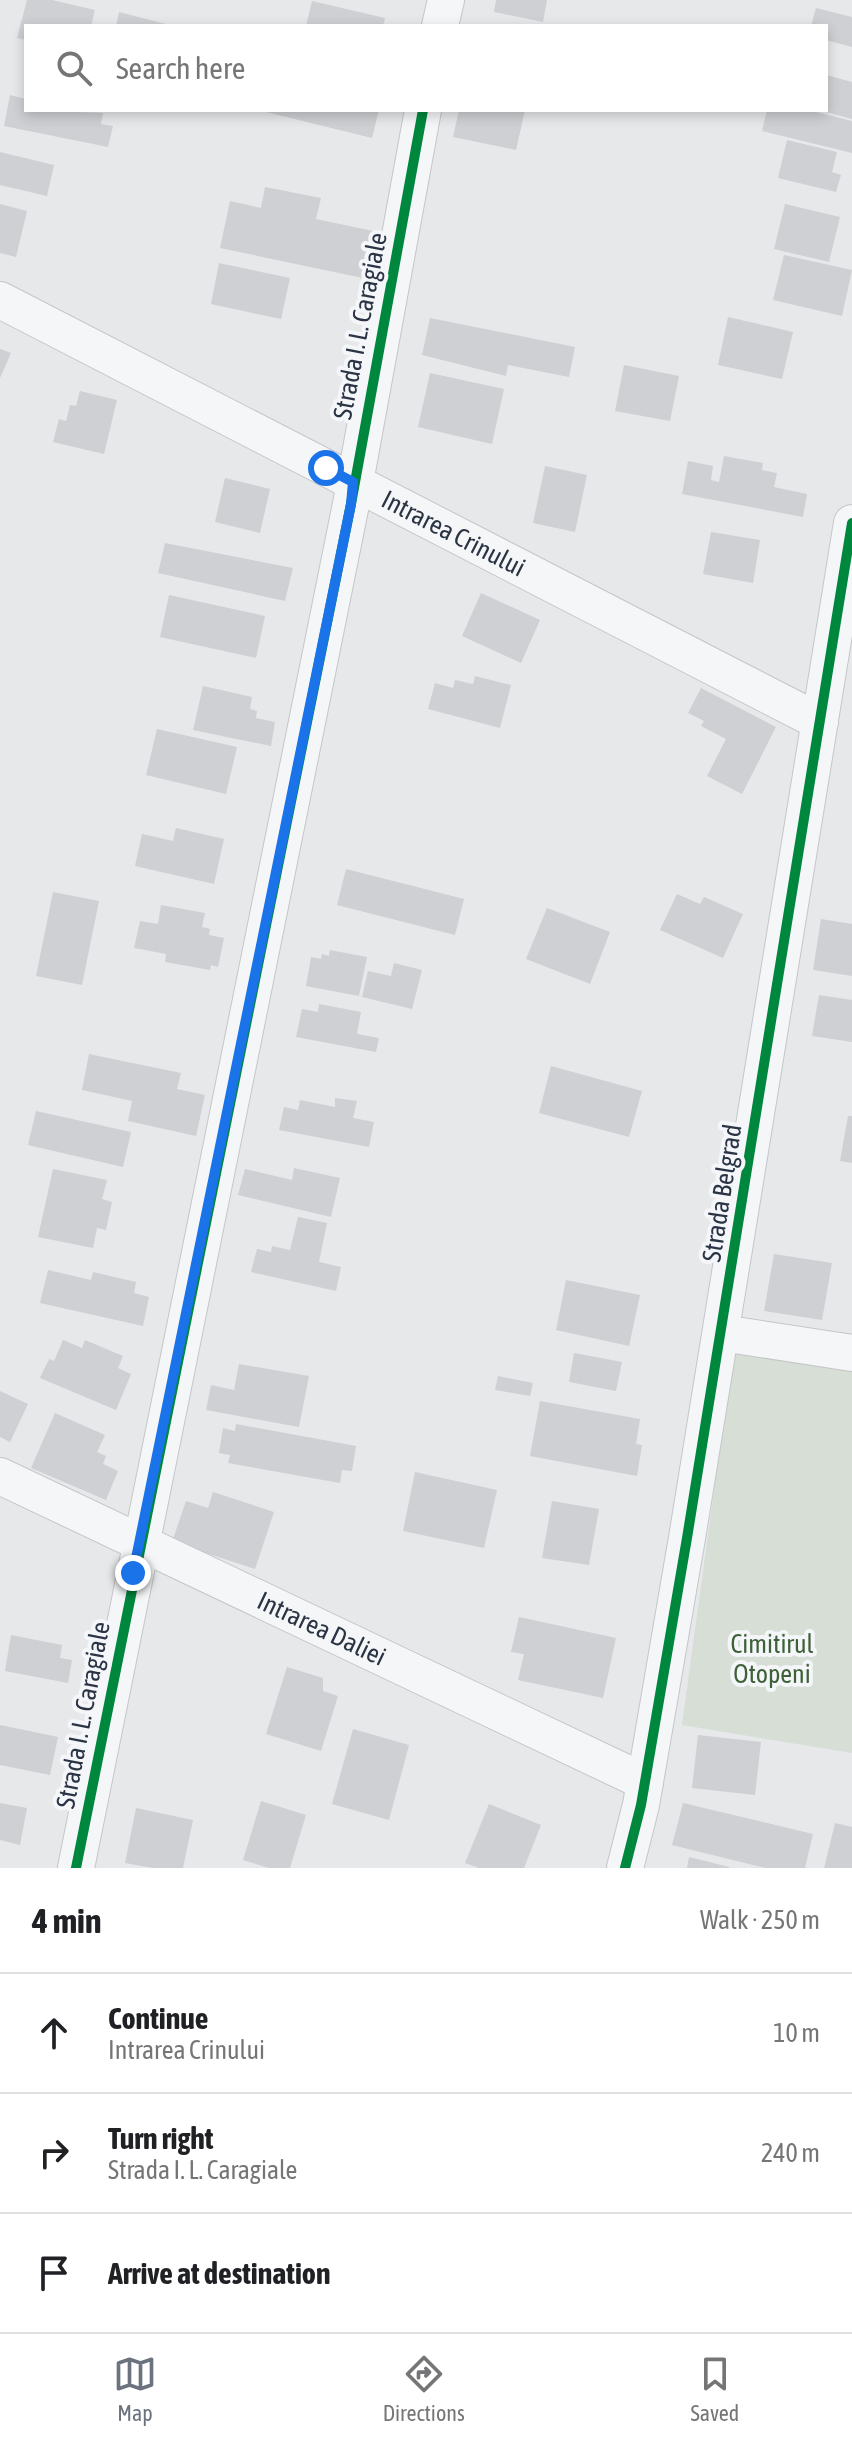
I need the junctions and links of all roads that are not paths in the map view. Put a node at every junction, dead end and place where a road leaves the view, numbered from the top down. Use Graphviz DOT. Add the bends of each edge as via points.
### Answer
graph roads {
  1 [pos="446,0"];
  2 [pos="440,24"];
  3 [pos="423,112"];
  4 [pos="0,300"];
  5 [pos="353,482"];
  6 [pos="852,523"];
  7 [pos="820,722"];
  8 [pos="722,1333"];
  9 [pos="852,1353"];
  10 [pos="0,1476"];
  11 [pos="139,1544"];
  12 [pos="645,1782"];
  13 [pos="76,1868"];
  14 [pos="625,1868"];
  1 -- 2 [label="street"];
  3 -- 5 [label="street, Strada I. L. Caragiale"];
  4 -- 5 [label="street, Intrarea Crinului"];
  5 -- 7 [label="street, Intrarea Crinului"];
  5 -- 11 [label="street, Strada I. L. Caragiale"];
  6 -- 7 [label="street, Strada Belgrad"];
  7 -- 8 [label="street, Strada Belgrad"];
  8 -- 9 [label="street"];
  8 -- 12 [label="street, Strada Belgrad"];
  10 -- 11 [label="street, Intrarea Daliei"];
  11 -- 12 [label="street, Intrarea Daliei"];
  11 -- 13 [label="street, Strada I. L. Caragiale"];
  12 -- 14 [label="street, Strada Belgrad"];
}
